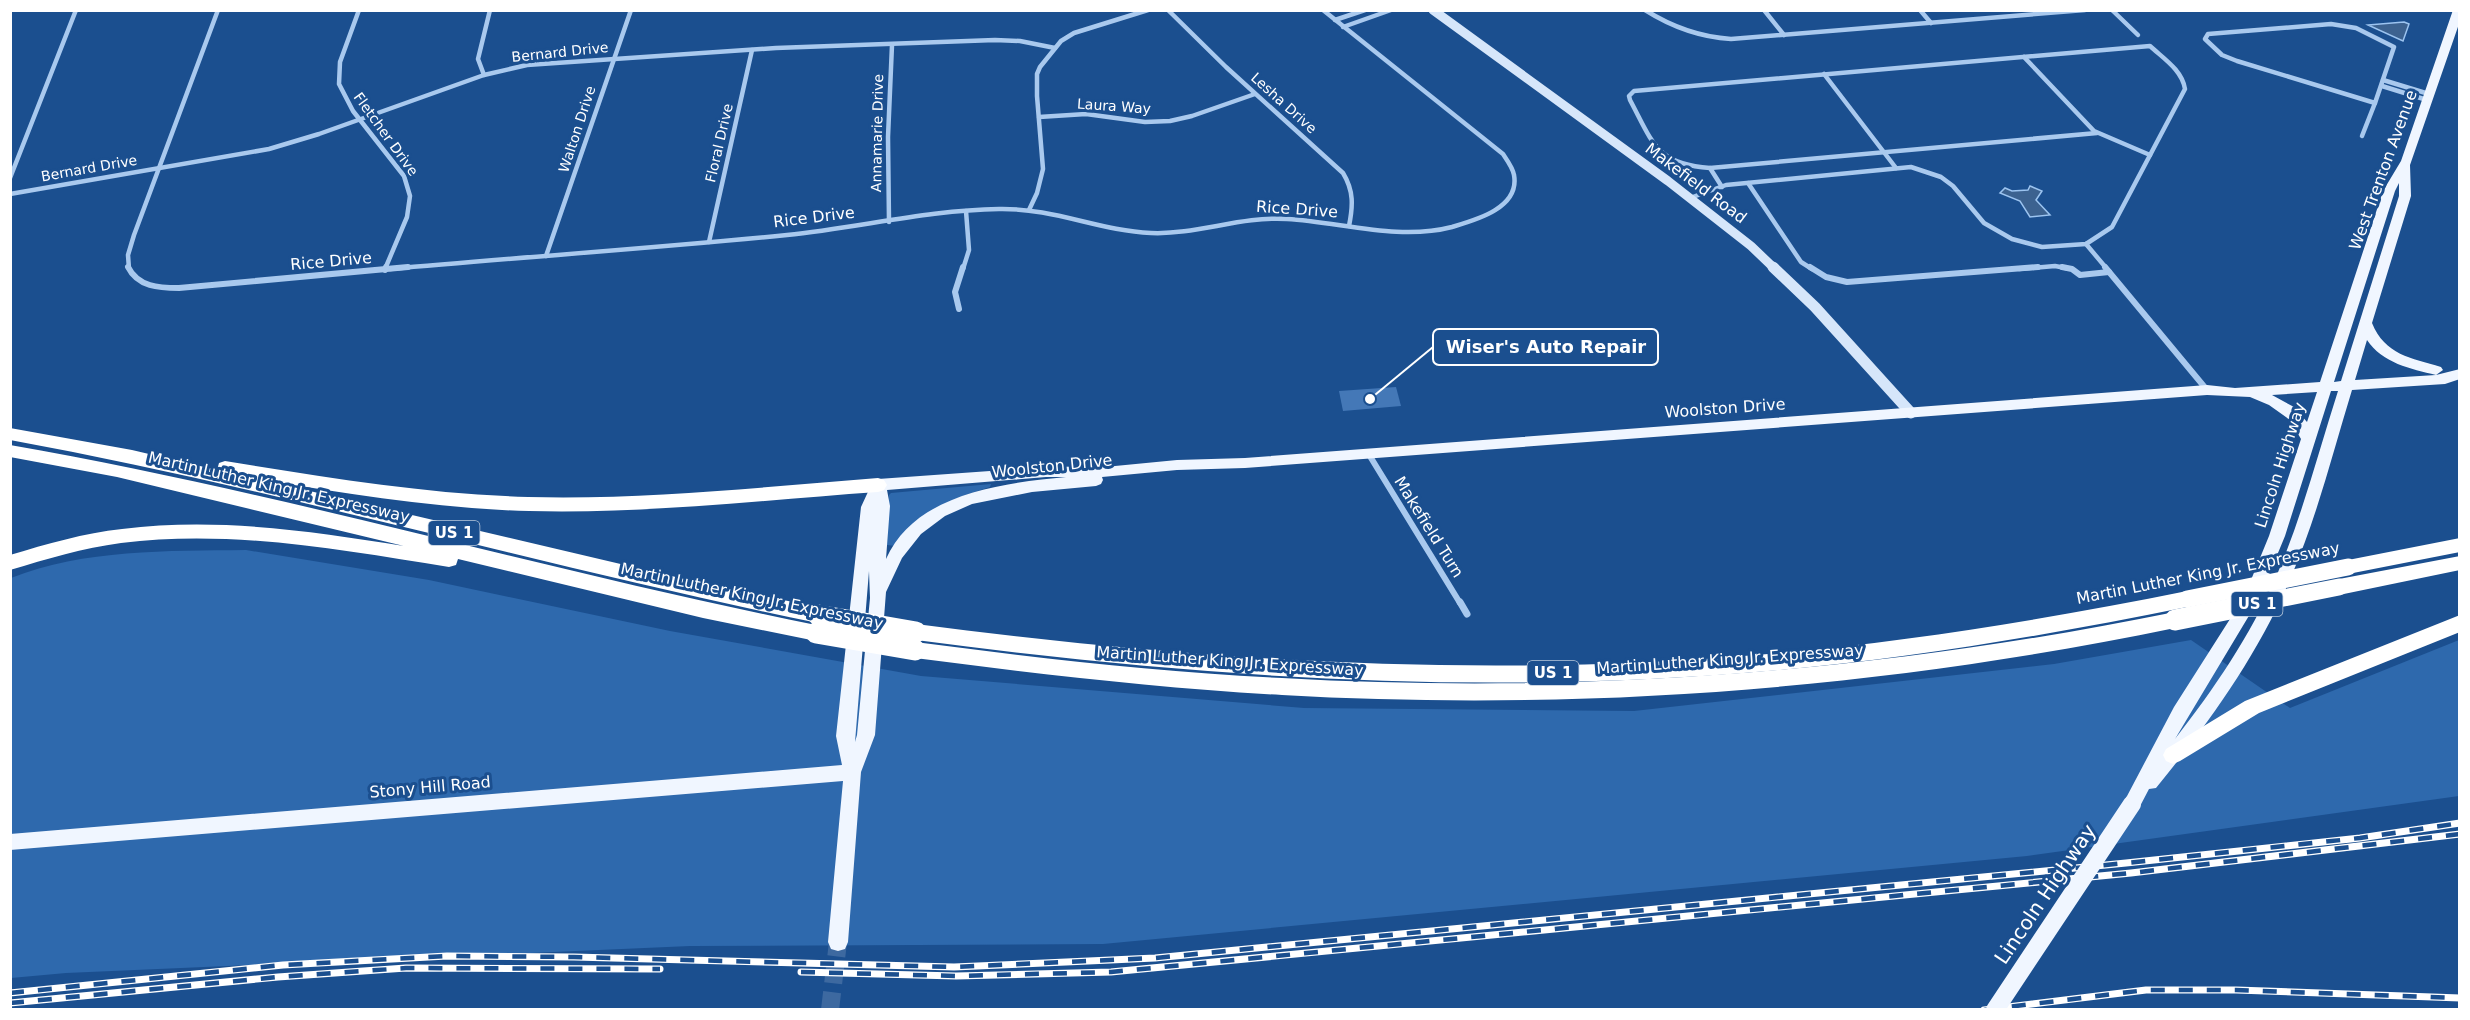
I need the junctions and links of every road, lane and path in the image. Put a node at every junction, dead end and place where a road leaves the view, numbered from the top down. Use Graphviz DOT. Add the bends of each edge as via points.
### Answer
graph roads {
  1 [pos="76,10"];
  2 [pos="218,10"];
  3 [pos="359,10"];
  4 [pos="490,10"];
  5 [pos="631,10"];
  6 [pos="1148,10"];
  7 [pos="1168,10"];
  8 [pos="1323,10"];
  9 [pos="1365,10"];
  10 [pos="1391,10"];
  11 [pos="1433,10"];
  12 [pos="1645,10"];
  13 [pos="1764,10"];
  14 [pos="1920,10"];
  15 [pos="2085,10"];
  16 [pos="2112,10"];
  17 [pos="2458,10"];
  18 [pos="1335,20"];
  19 [pos="1931,23"];
  20 [pos="1343,27"];
  21 [pos="1784,35"];
  22 [pos="2138,35"];
  23 [pos="892,45"];
  24 [pos="1055,48"];
  25 [pos="752,50"];
  26 [pos="2024,57"];
  27 [pos="613,58"];
  28 [pos="1824,74"];
  29 [pos="484,75"];
  30 [pos="2383,83"];
  31 [pos="1255,94"];
  32 [pos="2428,97"];
  33 [pos="2375,103"];
  34 [pos="1039,117"];
  35 [pos="360,119"];
  36 [pos="2097,133"];
  37 [pos="2362,136"];
  38 [pos="1883,153"];
  39 [pos="2150,155"];
  40 [pos="2406,164"];
  41 [pos="1710,168"];
  42 [pos="1896,168"];
  43 [pos="159,169"];
  44 [pos="10,178"];
  45 [pos="1748,183"];
  46 [pos="1722,187"];
  47 [pos="10,194"];
  48 [pos="1690,198"];
  49 [pos="1029,210"];
  50 [pos="966,211"];
  51 [pos="889,222"];
  52 [pos="1348,226"];
  53 [pos="709,242"];
  54 [pos="2086,244"];
  55 [pos="546,256"];
  56 [pos="385,270"];
  57 [pos="2109,272"];
  58 [pos="959,309"];
  59 [pos="2366,323"];
  60 [pos="2436,370"];
  61 [pos="2460,372"];
  62 [pos="2328,381"];
  63 [pos="2348,381"];
  64 [pos="2207,390"];
  65 [pos="2235,393"];
  66 [pos="1911,413"];
  67 [pos="10,434"];
  68 [pos="2309,440"];
  69 [pos="91,448"];
  70 [pos="10,451"];
  71 [pos="1368,453"];
  72 [pos="1245,463"];
  73 [pos="878,485"];
  74 [pos="2460,545"];
  75 [pos="10,563"];
  76 [pos="2460,563"];
  77 [pos="574,579"];
  78 [pos="878,598"];
  79 [pos="1467,614"];
  80 [pos="2460,623"];
  81 [pos="817,624"];
  82 [pos="915,641"];
  83 [pos="2172,755"];
  84 [pos="852,772"];
  85 [pos="2132,804"];
  86 [pos="10,842"];
  87 [pos="838,942"];
  88 [pos="1995,1010"];
  1 -- 44 [label="street"];
  2 -- 43 [label="street, Rice Drive"];
  3 -- 35 [label="street, Fletcher Drive" via="339,73 342,92"];
  4 -- 29 [label="street" via="478,59"];
  5 -- 27 [label="street, Walton Drive"];
  6 -- 24 [label="street" via="1080,30"];
  7 -- 31 [label="street, Lesha Drive"];
  8 -- 18 [label="street"];
  9 -- 18 [label="street"];
  10 -- 20 [label="street"];
  11 -- 48 [label="street, Makefield Road"];
  12 -- 21 [label="street" via="1674,28 1697,36 1731,39"];
  13 -- 21 [label="street"];
  14 -- 19 [label="street"];
  15 -- 19 [label="street"];
  16 -- 22 [label="street"];
  17 -- 32 [label="main road, West Trenton Avenue"];
  18 -- 20 [label="street, Rice Drive"];
  19 -- 21 [label="street"];
  20 -- 52 [label="street, Rice Drive" via="1488,141 1509,162 1515,179 1506,202 1471,222 1431,232"];
  23 -- 24 [label="street, Bernard Drive" via="1010,40"];
  23 -- 25 [label="street, Bernard Drive"];
  23 -- 51 [label="street, Annamarie Drive"];
  24 -- 34 [label="street" via="1037,74"];
  25 -- 27 [label="street, Bernard Drive"];
  25 -- 53 [label="street, Floral Drive"];
  26 -- 28 [label="street"];
  26 -- 36 [label="street"];
  26 -- 39 [label="street" via="2150,46 2175,70 2185,89"];
  27 -- 29 [label="street, Bernard Drive" via="527,65"];
  27 -- 55 [label="street, Walton Drive"];
  28 -- 38 [label="street"];
  28 -- 41 [label="street" via="1630,93 1630,100 1662,156 1679,166"];
  29 -- 35 [label="street, Bernard Drive"];
  30 -- 32 [label="street"];
  30 -- 33 [label="street"];
  30 -- 33 [label="street" via="2394,47 2356,27 2331,24 2205,36 2208,44 2227,57"];
  31 -- 34 [label="street, Laura Way" via="1170,121 1145,122 1086,114"];
  31 -- 52 [label="street, Lesha Drive" via="1347,178 1354,195"];
  32 -- 40 [label="main road, West Trenton Avenue"];
  33 -- 37 [label="street"];
  34 -- 49 [label="street" via="1043,169"];
  35 -- 43 [label="street, Bernard Drive" via="269,149"];
  35 -- 56 [label="street, Fletcher Drive" via="404,176 411,196 407,217"];
  36 -- 38 [label="street"];
  36 -- 39 [label="street"];
  38 -- 41 [label="street"];
  38 -- 42 [label="street"];
  39 -- 54 [label="street" via="2112,227"];
  40 -- 59 [label="main road, Lincoln Highway" via="2405,196"];
  40 -- 62 [label="main road, West Trenton Avenue" via="2389,191"];
  41 -- 46 [label="street"];
  42 -- 45 [label="street"];
  42 -- 54 [label="street" via="1911,167 1941,177 1984,223 2012,239 2042,247"];
  43 -- 47 [label="street, Bernard Drive"];
  43 -- 56 [label="street, Rice Drive" via="128,258 137,280 184,288"];
  45 -- 46 [label="street"];
  45 -- 57 [label="street" via="1801,262 1833,280 2055,266 2080,275"];
  46 -- 48 [label="street"];
  48 -- 66 [label="street, Makefield Road" via="1778,271"];
  49 -- 50 [label="street, Rice Drive"];
  49 -- 52 [label="street, Rice Drive" via="1155,233 1265,218"];
  50 -- 51 [label="street, Rice Drive"];
  50 -- 58 [label="street" via="969,250 955,292"];
  51 -- 53 [label="street, Rice Drive"];
  53 -- 55 [label="street, Rice Drive"];
  54 -- 57 [label="street"];
  55 -- 56 [label="street, Rice Drive"];
  57 -- 64 [label="street"];
  59 -- 60 [label="main road" via="2371,338 2384,351"];
  59 -- 63 [label="main road, Lincoln Highway"];
  60 -- 61 [label="main road"];
  60 -- 63 [label="main road"];
  61 -- 63 [label="main road" via="2445,379"];
  62 -- 63 [label="main road, Woolston Drive"];
  62 -- 64 [label="main road, Woolston Drive" via="2228,384"];
  62 -- 65 [label="main road, Woolston Drive"];
  62 -- 68 [label="main road, Lincoln Highway"];
  63 -- 83 [label="main road, Lincoln Highway" via="2297,544 2270,609 2199,724"];
  64 -- 65 [label="main road, Woolston Drive"];
  64 -- 66 [label="main road, Woolston Drive"];
  65 -- 68 [label="main road" via="2265,397 2286,408 2301,422"];
  66 -- 71 [label="main road, Woolston Drive"];
  67 -- 69 [label="highway, Martin Luther King Jr. Expressway / US 1"];
  68 -- 85 [label="main road, Lincoln Highway" via="2251,599 2180,712"];
  69 -- 73 [label="highway" via="390,492 515,504 615,504"];
  69 -- 81 [label="highway, Martin Luther King Jr. Expressway / US 1" via="714,594"];
  70 -- 77 [label="highway, Martin Luther King Jr. Expressway / US 1" via="117,470"];
  71 -- 72 [label="main road, Woolston Drive"];
  71 -- 79 [label="street, Makefield Turn"];
  72 -- 73 [label="main road, Woolston Drive"];
  72 -- 78 [label="main road, Woolston Drive" via="1180,473 1009,488 971,498 936,515 914,533 888,569"];
  73 -- 78 [label="main road, Woolston Drive" via="883,506"];
  73 -- 84 [label="main road, Woolston Drive" via="868,507 845,736"];
  74 -- 82 [label="highway, Martin Luther King Jr. Expressway / US 1, bridge" via="2067,623 1888,650 1763,663 1568,673 1422,674 1240,667"];
  75 -- 77 [label="highway" via="74,542 120,534 220,530 279,534"];
  76 -- 82 [label="highway, Martin Luther King Jr. Expressway / US 1, bridge" via="2079,640 1898,668 1706,685 1435,692 1238,685 1082,672"];
  77 -- 81 [label="highway, Martin Luther King Jr. Expressway / US 1" via="704,610"];
  78 -- 84 [label="main road, Woolston Drive" via="866,735"];
  80 -- 83 [label="highway" via="2252,707"];
  81 -- 82 [label="highway, Martin Luther King Jr. Expressway / US 1, bridge"];
  83 -- 85 [label="main road, Lincoln Highway"];
  84 -- 86 [label="main road, Stony Hill Road"];
  84 -- 87 [label="main road, Woolston Drive"];
  85 -- 88 [label="main road, Lincoln Highway, bridge"];
}
